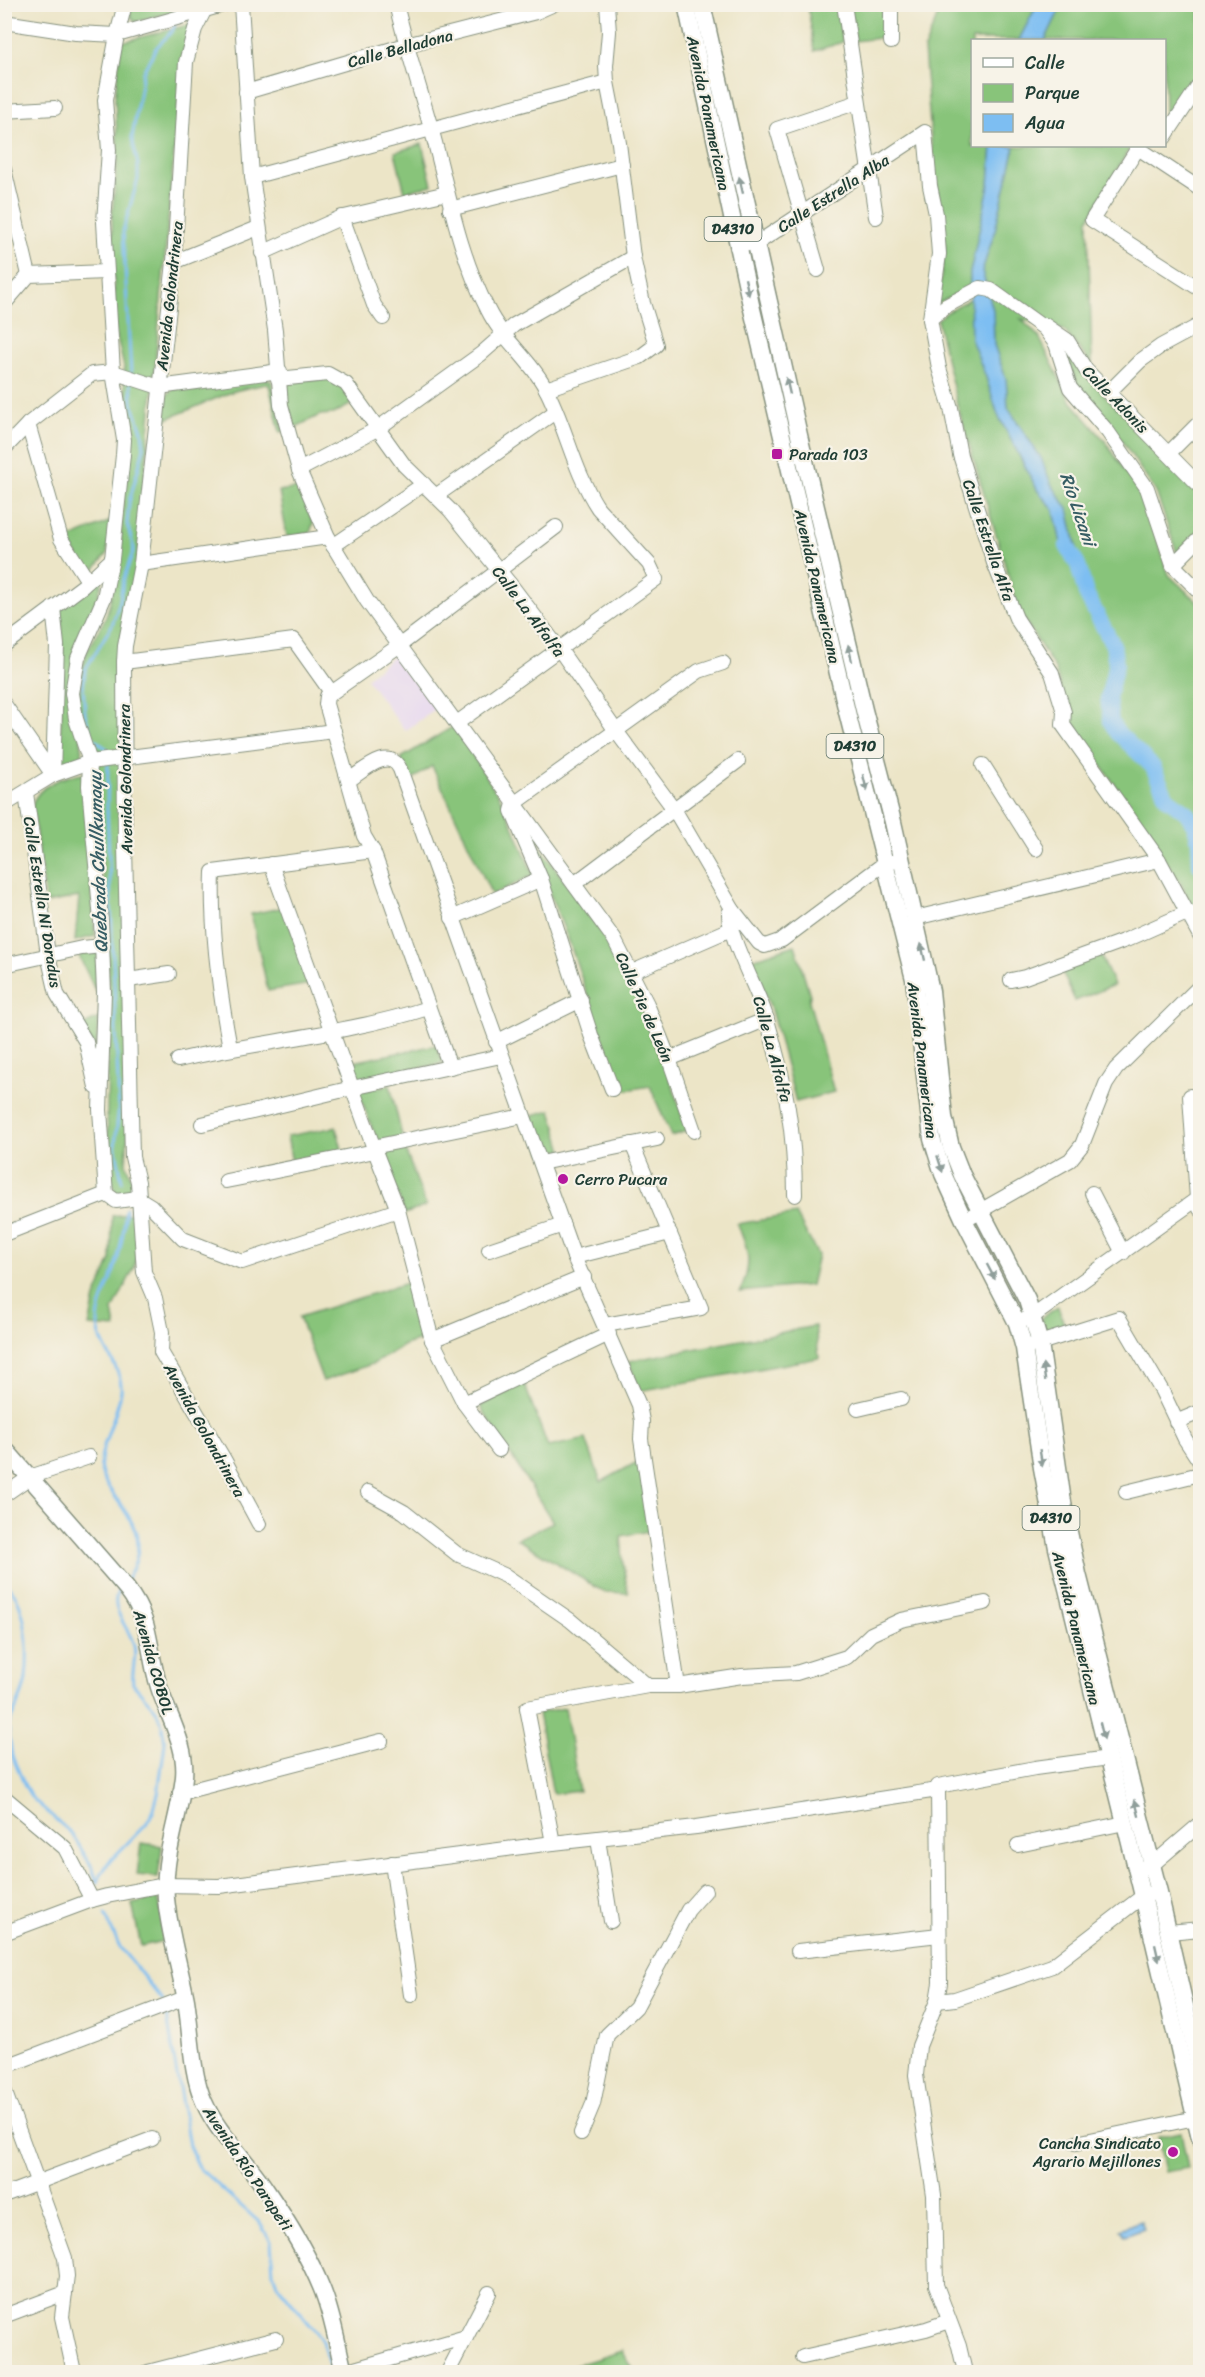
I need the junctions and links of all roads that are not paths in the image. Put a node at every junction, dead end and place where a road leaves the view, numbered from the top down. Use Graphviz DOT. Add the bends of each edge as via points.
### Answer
graph roads {
  1 [pos="125,4"];
  2 [pos="226,4"];
  3 [pos="241,4"];
  4 [pos="396,4"];
  5 [pos="554,4"];
  6 [pos="607,4"];
  7 [pos="686,4"];
  8 [pos="702,4"];
  9 [pos="844,4"];
  10 [pos="891,4"];
  11 [pos="204,11"];
  12 [pos="4,22"];
  13 [pos="117,35"];
  14 [pos="891,42"];
  15 [pos="406,45"];
  16 [pos="608,82"];
  17 [pos="1200,84"];
  18 [pos="246,92"];
  19 [pos="858,102"];
  20 [pos="55,108"];
  21 [pos="4,111"];
  22 [pos="431,129"];
  23 [pos="925,132"];
  24 [pos="1166,135"];
  25 [pos="1156,151"];
  26 [pos="622,165"];
  27 [pos="4,169"];
  28 [pos="868,170"];
  29 [pos="252,177"];
  30 [pos="1200,189"];
  31 [pos="447,193"];
  32 [pos="450,209"];
  33 [pos="801,214"];
  34 [pos="10,216"];
  35 [pos="342,217"];
  36 [pos="876,217"];
  37 [pos="258,228"];
  38 [pos="754,242"];
  39 [pos="737,247"];
  40 [pos="262,253"];
  41 [pos="633,257"];
  42 [pos="174,262"];
  43 [pos="818,270"];
  44 [pos="106,272"];
  45 [pos="29,274"];
  46 [pos="1200,289"];
  47 [pos="4,304"];
  48 [pos="383,318"];
  49 [pos="930,318"];
  50 [pos="1029,318"];
  51 [pos="1200,325"];
  52 [pos="504,335"];
  53 [pos="112,372"];
  54 [pos="279,375"];
  55 [pos="159,387"];
  56 [pos="546,389"];
  57 [pos="1109,392"];
  58 [pos="555,412"];
  59 [pos="1200,422"];
  60 [pos="28,424"];
  61 [pos="377,429"];
  62 [pos="4,449"];
  63 [pos="1169,453"];
  64 [pos="298,470"];
  65 [pos="424,484"];
  66 [pos="1200,486"];
  67 [pos="437,495"];
  68 [pos="556,527"];
  69 [pos="1200,538"];
  70 [pos="331,542"];
  71 [pos="112,559"];
  72 [pos="141,564"];
  73 [pos="1173,565"];
  74 [pos="499,571"];
  75 [pos="88,581"];
  76 [pos="1200,592"];
  77 [pos="53,608"];
  78 [pos="4,645"];
  79 [pos="400,645"];
  80 [pos="560,650"];
  81 [pos="124,662"];
  82 [pos="723,663"];
  83 [pos="331,692"];
  84 [pos="4,704"];
  85 [pos="457,723"];
  86 [pos="334,731"];
  87 [pos="616,731"];
  88 [pos="107,760"];
  89 [pos="738,761"];
  90 [pos="983,765"];
  91 [pos="53,775"];
  92 [pos="349,780"];
  93 [pos="26,793"];
  94 [pos="514,804"];
  95 [pos="4,805"];
  96 [pos="674,809"];
  97 [pos="893,822"];
  98 [pos="876,826"];
  99 [pos="1036,849"];
  100 [pos="373,851"];
  101 [pos="902,859"];
  102 [pos="1159,860"];
  103 [pos="885,863"];
  104 [pos="271,864"];
  105 [pos="541,879"];
  106 [pos="574,884"];
  107 [pos="733,909"];
  108 [pos="1188,912"];
  109 [pos="452,918"];
  110 [pos="915,918"];
  111 [pos="731,929"];
  112 [pos="1200,936"];
  113 [pos="103,946"];
  114 [pos="48,955"];
  115 [pos="4,965"];
  116 [pos="632,972"];
  117 [pos="169,974"];
  118 [pos="128,980"];
  119 [pos="1011,980"];
  120 [pos="1200,986"];
  121 [pos="581,1000"];
  122 [pos="428,1008"];
  123 [pos="767,1019"];
  124 [pos="332,1030"];
  125 [pos="496,1042"];
  126 [pos="230,1048"];
  127 [pos="501,1056"];
  128 [pos="669,1059"];
  129 [pos="178,1060"];
  130 [pos="450,1067"];
  131 [pos="352,1088"];
  132 [pos="612,1089"];
  133 [pos="1190,1096"];
  134 [pos="100,1110"];
  135 [pos="523,1116"];
  136 [pos="202,1124"];
  137 [pos="694,1131"];
  138 [pos="657,1139"];
  139 [pos="632,1144"];
  140 [pos="374,1149"];
  141 [pos="541,1163"];
  142 [pos="226,1181"];
  143 [pos="1198,1183"];
  144 [pos="1092,1193"];
  145 [pos="106,1194"];
  146 [pos="795,1195"];
  147 [pos="138,1198"];
  148 [pos="1199,1204"];
  149 [pos="398,1210"];
  150 [pos="980,1212"];
  151 [pos="964,1220"];
  152 [pos="563,1225"];
  153 [pos="670,1233"];
  154 [pos="4,1234"];
  155 [pos="489,1250"];
  156 [pos="1123,1254"];
  157 [pos="574,1257"];
  158 [pos="584,1277"];
  159 [pos="1025,1320"];
  160 [pos="607,1329"];
  161 [pos="432,1340"];
  162 [pos="1032,1346"];
  163 [pos="901,1399"];
  164 [pos="464,1403"];
  165 [pos="858,1409"];
  166 [pos="1200,1412"];
  167 [pos="1176,1422"];
  168 [pos="4,1448"];
  169 [pos="499,1450"];
  170 [pos="88,1457"];
  171 [pos="1200,1462"];
  172 [pos="1200,1474"];
  173 [pos="30,1478"];
  174 [pos="368,1492"];
  175 [pos="1126,1492"];
  176 [pos="4,1495"];
  177 [pos="259,1524"];
  178 [pos="985,1603"];
  179 [pos="648,1686"];
  180 [pos="678,1686"];
  181 [pos="381,1741"];
  182 [pos="1109,1758"];
  183 [pos="938,1786"];
  184 [pos="180,1793"];
  185 [pos="4,1797"];
  186 [pos="1125,1823"];
  187 [pos="1200,1824"];
  188 [pos="598,1839"];
  189 [pos="554,1843"];
  190 [pos="1018,1845"];
  191 [pos="392,1863"];
  192 [pos="1144,1867"];
  193 [pos="164,1885"];
  194 [pos="705,1891"];
  195 [pos="1151,1894"];
  196 [pos="92,1899"];
  197 [pos="611,1920"];
  198 [pos="1200,1929"];
  199 [pos="1169,1932"];
  200 [pos="4,1933"];
  201 [pos="939,1935"];
  202 [pos="798,1951"];
  203 [pos="411,1995"];
  204 [pos="179,2000"];
  205 [pos="937,2001"];
  206 [pos="4,2067"];
  207 [pos="1200,2070"];
  208 [pos="4,2090"];
  209 [pos="1198,2117"];
  210 [pos="581,2133"];
  211 [pos="1200,2138"];
  212 [pos="152,2139"];
  213 [pos="1076,2143"];
  214 [pos="37,2182"];
  215 [pos="4,2195"];
  216 [pos="65,2293"];
  217 [pos="489,2293"];
  218 [pos="4,2316"];
  219 [pos="949,2320"];
  220 [pos="466,2337"];
  221 [pos="276,2339"];
  222 [pos="803,2357"];
  223 [pos="74,2373"];
  224 [pos="148,2373"];
  225 [pos="344,2373"];
  226 [pos="448,2373"];
  227 [pos="965,2373"];
  1 -- 13 [label="street, Avenida Golondrinera"];
  2 -- 11 [label="street"];
  3 -- 18 [label="street, Calle Pie de León"];
  4 -- 15 [label="street"];
  5 -- 15 [label="street, Calle Belladona"];
  6 -- 16 [label="street"];
  7 -- 39 [label="main road, Avenida Panamericana / D4310"];
  38 -- 8 [label="main road, Avenida Panamericana / D4310, one-way"];
  9 -- 19 [label="street"];
  10 -- 14 [label="street"];
  11 -- 13 [label="street"];
  11 -- 42 [label="street, Avenida Golondrinera" via="186,62"];
  12 -- 13 [label="street"];
  13 -- 44 [label="street, Avenida Golondrinera" via="105,114 109,150 104,222"];
  15 -- 18 [label="street, Calle Belladona"];
  15 -- 22 [label="street"];
  16 -- 22 [label="street"];
  16 -- 26 [label="street"];
  17 -- 24 [label="street"];
  18 -- 29 [label="street, Calle Pie de León"];
  19 -- 28 [label="street"];
  19 -- 33 [label="street" via="777,129"];
  20 -- 21 [label="street"];
  22 -- 29 [label="street"];
  22 -- 31 [label="street"];
  23 -- 28 [label="street, Calle Estrella Alba"];
  23 -- 49 [label="street, Calle Estrella Alfa" via="939,254"];
  25 -- 30 [label="street"];
  25 -- 46 [label="street" via="1138,148 1092,220"];
  26 -- 32 [label="street"];
  26 -- 41 [label="street"];
  27 -- 34 [label="street"];
  28 -- 33 [label="street, Calle Estrella Alba"];
  28 -- 36 [label="street"];
  29 -- 37 [label="street, Calle Pie de León"];
  31 -- 32 [label="street"];
  31 -- 35 [label="street"];
  32 -- 52 [label="street" via="468,266 489,314"];
  33 -- 38 [label="street, Calle Estrella Alba"];
  33 -- 43 [label="street"];
  34 -- 45 [label="street"];
  35 -- 40 [label="street"];
  35 -- 48 [label="street" via="374,305"];
  37 -- 40 [label="street, Calle Pie de León"];
  37 -- 42 [label="street"];
  38 -- 39 [label="street, Calle Estrella Alba"];
  97 -- 38 [label="main road, Avenida Panamericana / D4310, one-way"];
  39 -- 98 [label="main road, Avenida Panamericana / D4310, one-way"];
  40 -- 54 [label="street, Calle Pie de León"];
  41 -- 52 [label="street" via="526,318"];
  41 -- 56 [label="street" via="656,345 640,357"];
  42 -- 55 [label="street, Avenida Golondrinera"];
  44 -- 45 [label="street"];
  44 -- 53 [label="street, Avenida Golondrinera"];
  45 -- 47 [label="street"];
  49 -- 50 [label="street" via="980,288 991,291"];
  49 -- 102 [label="street, Calle Estrella Alfa" via="960,455 1012,607 1052,673 1064,712 1063,725"];
  50 -- 57 [label="street, Calle Adonis" via="1067,340 1086,369"];
  50 -- 73 [label="street" via="1050,336 1070,388 1108,432 1146,488"];
  51 -- 57 [label="street" via="1140,361"];
  52 -- 56 [label="street"];
  52 -- 61 [label="street"];
  53 -- 55 [label="street"];
  53 -- 60 [label="street" via="92,374"];
  53 -- 71 [label="street, Avenida Golondrinera" via="124,440"];
  54 -- 55 [label="street"];
  54 -- 61 [label="street, Calle La Alfalfa" via="328,374 337,378 353,393"];
  54 -- 64 [label="street, Calle Pie de León" via="281,405"];
  55 -- 72 [label="street, Avenida Golondrinera"];
  56 -- 58 [label="street"];
  57 -- 63 [label="street, Calle Adonis"];
  58 -- 67 [label="street"];
  58 -- 80 [label="street" via="591,498 649,564 656,579"];
  59 -- 63 [label="street"];
  60 -- 62 [label="street"];
  60 -- 75 [label="street" via="61,539"];
  61 -- 64 [label="street"];
  61 -- 65 [label="street, Calle La Alfalfa"];
  63 -- 66 [label="street, Calle Adonis"];
  64 -- 70 [label="street, Calle Pie de León"];
  65 -- 67 [label="street, Calle La Alfalfa"];
  65 -- 70 [label="street"];
  67 -- 74 [label="street, Calle La Alfalfa"];
  68 -- 74 [label="street"];
  69 -- 73 [label="street"];
  70 -- 72 [label="street"];
  70 -- 79 [label="street, Calle Pie de León"];
  71 -- 75 [label="street"];
  71 -- 88 [label="street, Avenida Golondrinera" via="104,598 78,658 72,693 76,720"];
  72 -- 81 [label="street, Avenida Golondrinera"];
  73 -- 76 [label="street"];
  74 -- 79 [label="street"];
  74 -- 80 [label="street, Calle La Alfalfa"];
  75 -- 77 [label="street"];
  77 -- 78 [label="street"];
  77 -- 91 [label="street" via="57,645"];
  79 -- 83 [label="street"];
  79 -- 85 [label="street, Calle Pie de León"];
  80 -- 85 [label="street"];
  80 -- 87 [label="street, Calle La Alfalfa"];
  81 -- 83 [label="street" via="294,640"];
  81 -- 88 [label="street, Avenida Golondrinera"];
  82 -- 87 [label="street" via="699,671"];
  83 -- 86 [label="street" via="326,704"];
  84 -- 91 [label="street"];
  85 -- 94 [label="street, Calle Pie de León"];
  86 -- 88 [label="street"];
  86 -- 92 [label="street"];
  87 -- 94 [label="street"];
  87 -- 96 [label="street, Calle La Alfalfa"];
  88 -- 91 [label="street"];
  88 -- 113 [label="street, Avenida Golondrinera" via="89,786"];
  88 -- 118 [label="street, Avenida Golondrinera"];
  89 -- 96 [label="street"];
  90 -- 99 [label="street"];
  91 -- 93 [label="street"];
  92 -- 100 [label="street" via="364,836"];
  92 -- 109 [label="street" via="383,758 397,762"];
  93 -- 95 [label="street"];
  93 -- 114 [label="street, Calle Estrella Ni Doradus"];
  94 -- 105 [label="street" via="512,811"];
  94 -- 106 [label="street, Calle Pie de León"];
  96 -- 106 [label="street"];
  96 -- 107 [label="street, Calle La Alfalfa"];
  97 -- 98 [label="street"];
  97 -- 101 [label="main road, Avenida Panamericana / D4310"];
  98 -- 103 [label="main road, Avenida Panamericana / D4310"];
  100 -- 104 [label="street"];
  100 -- 122 [label="street"];
  101 -- 103 [label="street"];
  101 -- 110 [label="main road, Avenida Panamericana / D4310"];
  102 -- 108 [label="street, Calle Estrella Alfa"];
  102 -- 110 [label="street"];
  103 -- 107 [label="street, Calle La Alfalfa" via="782,940 765,946 752,936"];
  103 -- 151 [label="main road, Avenida Panamericana / D4310, one-way" via="914,979 932,1139"];
  104 -- 124 [label="street"];
  104 -- 126 [label="street" via="213,872 223,1013"];
  105 -- 109 [label="street"];
  105 -- 121 [label="street"];
  106 -- 116 [label="street, Calle Pie de León" via="614,939"];
  107 -- 111 [label="street, Calle La Alfalfa" via="729,913"];
  108 -- 112 [label="street, Calle Estrella Alfa"];
  108 -- 119 [label="street" via="1126,940"];
  109 -- 125 [label="street"];
  150 -- 110 [label="main road, Avenida Panamericana / D4310, one-way" via="951,1147 944,1117 931,990"];
  111 -- 116 [label="street"];
  111 -- 123 [label="street, Calle La Alfalfa"];
  113 -- 114 [label="street"];
  113 -- 134 [label="street, Avenida Golondrinera"];
  114 -- 115 [label="street"];
  114 -- 134 [label="street, Calle Estrella Ni Doradus" via="57,994 86,1042"];
  116 -- 128 [label="street, Calle Pie de León"];
  117 -- 118 [label="street"];
  118 -- 147 [label="street, Avenida Golondrinera" via="132,1157"];
  120 -- 150 [label="street" via="1116,1068 1082,1144 1070,1160"];
  121 -- 125 [label="street"];
  121 -- 132 [label="street"];
  122 -- 124 [label="street" via="392,1020"];
  122 -- 130 [label="street"];
  123 -- 128 [label="street"];
  123 -- 146 [label="street, Calle La Alfalfa" via="789,1106"];
  124 -- 126 [label="street"];
  124 -- 131 [label="street"];
  125 -- 127 [label="street"];
  126 -- 129 [label="street"];
  127 -- 130 [label="street"];
  127 -- 135 [label="street"];
  128 -- 137 [label="street, Calle Pie de León"];
  130 -- 131 [label="street"];
  131 -- 136 [label="street"];
  131 -- 140 [label="street"];
  133 -- 143 [label="street"];
  134 -- 145 [label="street"];
  135 -- 140 [label="street"];
  135 -- 141 [label="street"];
  138 -- 139 [label="street"];
  139 -- 141 [label="street"];
  139 -- 153 [label="street"];
  140 -- 142 [label="street"];
  140 -- 149 [label="street"];
  141 -- 152 [label="street"];
  143 -- 148 [label="street"];
  144 -- 156 [label="street"];
  145 -- 147 [label="street" via="116,1201"];
  145 -- 154 [label="street"];
  147 -- 149 [label="street" via="183,1239 242,1262"];
  147 -- 177 [label="street, Avenida Golondrinera" via="144,1272 155,1298 162,1332 161,1352"];
  148 -- 156 [label="street"];
  149 -- 161 [label="street"];
  150 -- 151 [label="street"];
  150 -- 159 [label="main road, Avenida Panamericana / D4310" via="1027,1300"];
  151 -- 159 [label="main road, Avenida Panamericana / D4310, one-way"];
  152 -- 155 [label="street"];
  152 -- 157 [label="street"];
  153 -- 157 [label="street"];
  153 -- 160 [label="street" via="701,1308"];
  156 -- 159 [label="street"];
  157 -- 158 [label="street"];
  158 -- 160 [label="street"];
  158 -- 161 [label="street"];
  159 -- 162 [label="main road, Avenida Panamericana / D4310"];
  160 -- 164 [label="street"];
  160 -- 180 [label="street" via="639,1405"];
  161 -- 164 [label="street"];
  162 -- 167 [label="street" via="1119,1318"];
  162 -- 182 [label="main road, Avenida Panamericana / D4310, one-way" via="1042,1468 1057,1548"];
  192 -- 162 [label="main road, Avenida Panamericana / D4310, one-way" via="1066,1520"];
  163 -- 165 [label="street"];
  164 -- 169 [label="street"];
  166 -- 167 [label="street"];
  167 -- 171 [label="street"];
  168 -- 173 [label="main road, Avenida COBOL"];
  170 -- 173 [label="street"];
  172 -- 175 [label="street"];
  173 -- 176 [label="street"];
  173 -- 184 [label="main road, Avenida COBOL" via="123,1585 143,1614 157,1681 179,1740 184,1776"];
  174 -- 179 [label="street" via="404,1512 457,1554 506,1576 570,1620"];
  178 -- 180 [label="street" via="901,1620 871,1634 847,1657 796,1673 741,1676"];
  179 -- 180 [label="street"];
  179 -- 189 [label="street" via="527,1708"];
  181 -- 184 [label="street"];
  182 -- 183 [label="street"];
  182 -- 186 [label="main road, Avenida Panamericana / D4310"];
  184 -- 193 [label="main road, Avenida COBOL"];
  185 -- 196 [label="street" via="65,1848"];
  186 -- 190 [label="street"];
  186 -- 192 [label="main road, Avenida Panamericana / D4310"];
  187 -- 192 [label="street"];
  188 -- 189 [label="street"];
  188 -- 197 [label="street"];
  188 -- 201 [label="street" via="938,1790"];
  189 -- 191 [label="street"];
  191 -- 193 [label="street" via="219,1886"];
  191 -- 203 [label="street"];
  192 -- 195 [label="main road, Avenida Panamericana / D4310"];
  193 -- 196 [label="street"];
  193 -- 204 [label="main road, Avenida Río Parapeti"];
  194 -- 210 [label="street" via="688,1910 636,2007 607,2035 593,2104"];
  195 -- 199 [label="main road, Avenida Panamericana / D4310"];
  195 -- 205 [label="street" via="1052,1966 955,1999"];
  195 -- 209 [label="main road, Avenida Panamericana / D4310, one-way"];
  196 -- 200 [label="street"];
  198 -- 199 [label="street"];
  199 -- 207 [label="main road, Avenida Panamericana / D4310"];
  201 -- 202 [label="street"];
  201 -- 205 [label="street"];
  204 -- 206 [label="street"];
  204 -- 225 [label="main road, Avenida Río Parapeti" via="204,2102 264,2186 314,2271 328,2305"];
  205 -- 219 [label="street" via="919,2046 916,2075 934,2195 936,2286"];
  208 -- 214 [label="street"];
  209 -- 211 [label="main road, Avenida Panamericana / D4310"];
  209 -- 213 [label="street"];
  212 -- 214 [label="street"];
  214 -- 215 [label="street"];
  214 -- 216 [label="street" via="65,2258"];
  216 -- 218 [label="street"];
  216 -- 223 [label="street" via="62,2317"];
  217 -- 220 [label="street"];
  219 -- 222 [label="street" via="926,2329"];
  219 -- 227 [label="street"];
  220 -- 225 [label="street"];
  220 -- 226 [label="street"];
  221 -- 224 [label="street"];
}
